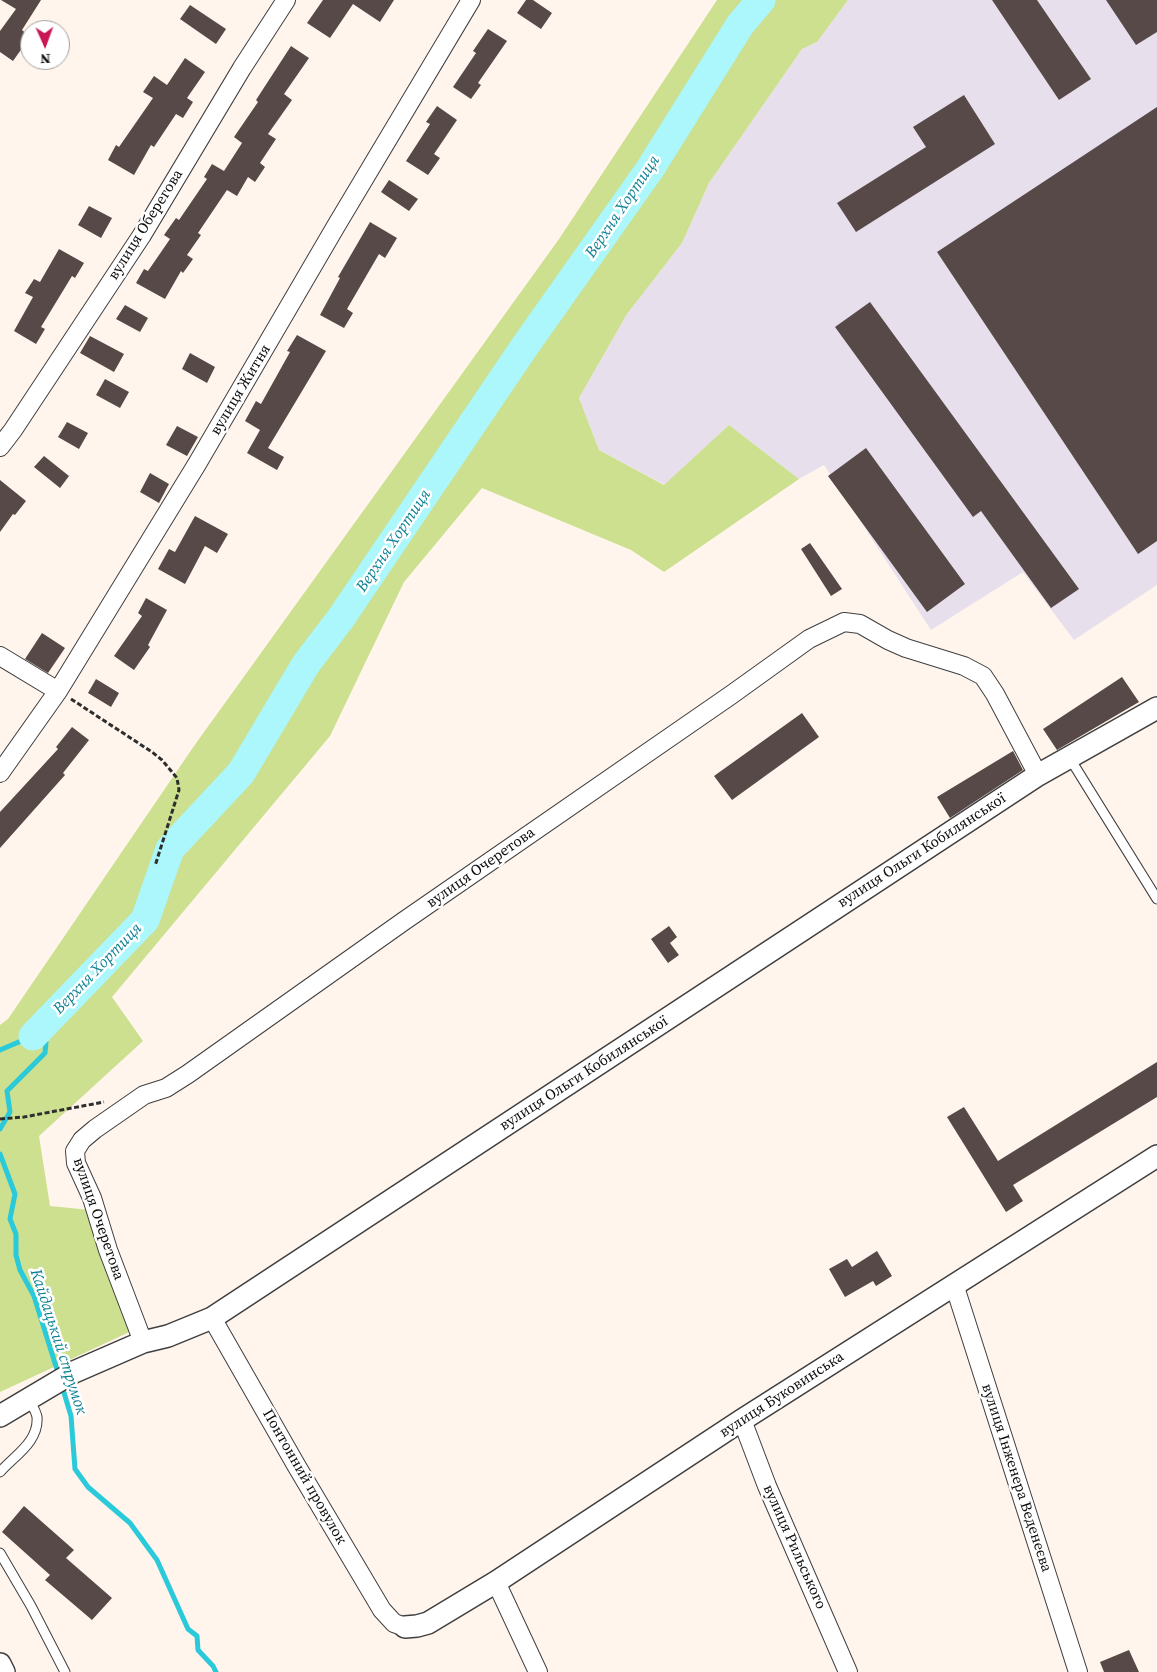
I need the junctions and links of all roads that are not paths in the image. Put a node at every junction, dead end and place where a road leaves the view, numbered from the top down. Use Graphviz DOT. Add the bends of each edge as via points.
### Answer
graph roads {
  1 [pos="286,0"];
  2 [pos="471,0"];
  3 [pos="0,447"];
  4 [pos="0,656"];
  5 [pos="58,691"];
  6 [pos="1157,708"];
  7 [pos="1069,757"];
  8 [pos="0,773"];
  9 [pos="1038,775"];
  10 [pos="1157,899"];
  11 [pos="1157,1156"];
  12 [pos="954,1284"];
  13 [pos="212,1318"];
  14 [pos="144,1342"];
  15 [pos="35,1395"];
  16 [pos="0,1416"];
  17 [pos="742,1420"];
  18 [pos="0,1472"];
  19 [pos="0,1553"];
  20 [pos="496,1582"];
  21 [pos="405,1627"];
  22 [pos="0,1664"];
  23 [pos="4,1672"];
  24 [pos="65,1672"];
  25 [pos="538,1672"];
  26 [pos="848,1672"];
  27 [pos="1078,1672"];
  1 -- 3 [label="street, вулиця Оберегова" via="142,235"];
  2 -- 5 [label="street, вулиця Житня" via="197,464"];
  4 -- 5 [label="street"];
  5 -- 8 [label="street, вулиця Житня"];
  6 -- 7 [label="street, вулиця Ольги Кобилянської"];
  7 -- 9 [label="street, вулиця Ольги Кобилянської"];
  7 -- 10 [label="lane"];
  9 -- 13 [label="street, вулиця Ольги Кобилянської"];
  9 -- 14 [label="street, вулиця Очеретова" via="983,676 964,666 906,648 851,622 834,625 808,639 188,1074 166,1088 144,1095 78,1145 74,1150 76,1163 92,1198 108,1250"];
  11 -- 12 [label="street, вулиця Буковинська"];
  12 -- 17 [label="street, вулиця Буковинська"];
  12 -- 27 [label="street, вулиця Інженера Веденеєва"];
  13 -- 14 [label="street, вулиця Ольги Кобилянської"];
  13 -- 21 [label="street, Понтонний провулок" via="382,1610 394,1623"];
  14 -- 15 [label="street, вулиця Ольги Кобилянської" via="74,1372"];
  15 -- 16 [label="street, вулиця Ольги Кобилянської"];
  15 -- 18 [label="lane" via="37,1425 31,1440"];
  17 -- 20 [label="street, вулиця Буковинська"];
  17 -- 26 [label="street, вулиця Рильського" via="767,1486"];
  19 -- 24 [label="lane"];
  20 -- 21 [label="street, вулиця Буковинська" via="428,1623"];
  20 -- 25 [label="street"];
  22 -- 23 [label="street"];
}
